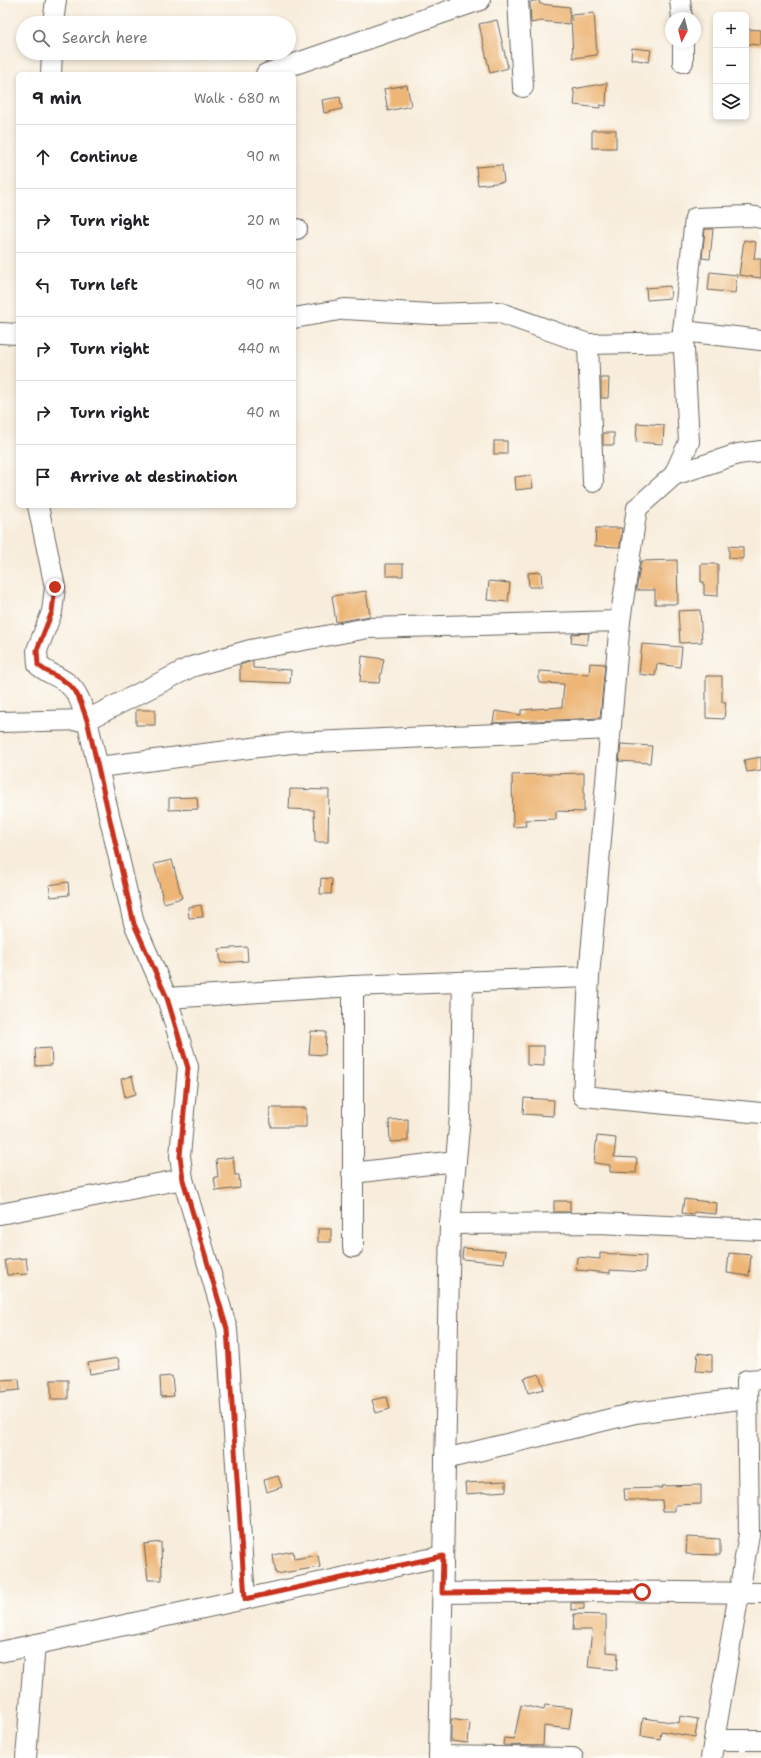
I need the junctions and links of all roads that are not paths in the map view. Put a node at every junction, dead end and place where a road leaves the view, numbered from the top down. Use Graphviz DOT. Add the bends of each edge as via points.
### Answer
graph roads {
  1 [pos="56,0"];
  2 [pos="480,0"];
  3 [pos="518,0"];
  4 [pos="680,0"];
  5 [pos="681,12"];
  6 [pos="54,16"];
  7 [pos="683,48"];
  8 [pos="52,60"];
  9 [pos="683,62"];
  10 [pos="52,72"];
  11 [pos="272,72"];
  12 [pos="523,87"];
  13 [pos="761,218"];
  14 [pos="296,318"];
  15 [pos="0,333"];
  16 [pos="16,334"];
  17 [pos="684,336"];
  18 [pos="761,340"];
  19 [pos="588,344"];
  20 [pos="761,451"];
  21 [pos="674,475"];
  22 [pos="593,482"];
  23 [pos="38,508"];
  24 [pos="620,621"];
  25 [pos="87,720"];
  26 [pos="0,722"];
  27 [pos="611,729"];
  28 [pos="98,767"];
  29 [pos="589,977"];
  30 [pos="463,982"];
  31 [pos="352,986"];
  32 [pos="167,998"];
  33 [pos="761,1113"];
  34 [pos="456,1161"];
  35 [pos="352,1173"];
  36 [pos="183,1180"];
  37 [pos="0,1214"];
  38 [pos="450,1224"];
  39 [pos="761,1230"];
  40 [pos="353,1247"];
  41 [pos="761,1379"];
  42 [pos="747,1398"];
  43 [pos="445,1459"];
  44 [pos="754,1476"];
  45 [pos="443,1556"];
  46 [pos="740,1592"];
  47 [pos="442,1593"];
  48 [pos="761,1593"];
  49 [pos="245,1599"];
  50 [pos="35,1644"];
  51 [pos="0,1652"];
  52 [pos="761,1740"];
  53 [pos="712,1749"];
  54 [pos="439,1757"];
  55 [pos="26,1758"];
  56 [pos="573,1758"];
  1 -- 6 [label="street"];
  2 -- 11 [label="street"];
  3 -- 12 [label="street"];
  4 -- 5 [label="street"];
  7 -- 9 [label="street"];
  8 -- 10 [label="street"];
  13 -- 17 [label="street" via="695,218"];
  14 -- 19 [label="street" via="345,309 431,314 498,312"];
  15 -- 16 [label="street"];
  17 -- 18 [label="street"];
  17 -- 19 [label="street"];
  17 -- 21 [label="street" via="689,442"];
  19 -- 22 [label="street"];
  20 -- 21 [label="street" via="738,454"];
  21 -- 24 [label="street" via="637,508"];
  23 -- 25 [label="street" via="55,587 52,612 37,650 38,665 68,684 78,696"];
  24 -- 25 [label="street" via="368,628 250,650 191,667"];
  24 -- 27 [label="street"];
  25 -- 26 [label="street"];
  25 -- 28 [label="street"];
  27 -- 28 [label="street" via="291,743"];
  27 -- 29 [label="street"];
  28 -- 32 [label="street" via="134,924"];
  29 -- 30 [label="street"];
  29 -- 33 [label="street" via="583,1096"];
  30 -- 31 [label="street"];
  30 -- 34 [label="street" via="460,1117"];
  31 -- 32 [label="street"];
  31 -- 35 [label="street"];
  32 -- 36 [label="street" via="188,1068 180,1156"];
  34 -- 35 [label="street"];
  34 -- 38 [label="street"];
  35 -- 40 [label="street"];
  36 -- 37 [label="street"];
  36 -- 49 [label="street" via="227,1329"];
  38 -- 39 [label="street" via="597,1223"];
  38 -- 43 [label="street"];
  41 -- 42 [label="street" via="747,1380"];
  42 -- 43 [label="street" via="635,1413"];
  42 -- 44 [label="street"];
  43 -- 45 [label="street"];
  44 -- 46 [label="street"];
  45 -- 47 [label="street"];
  45 -- 49 [label="street"];
  46 -- 47 [label="street"];
  46 -- 48 [label="street"];
  46 -- 53 [label="street"];
  47 -- 54 [label="street"];
  49 -- 50 [label="street"];
  50 -- 51 [label="street"];
  50 -- 55 [label="street"];
  52 -- 53 [label="street"];
  54 -- 56 [label="street"];
}
